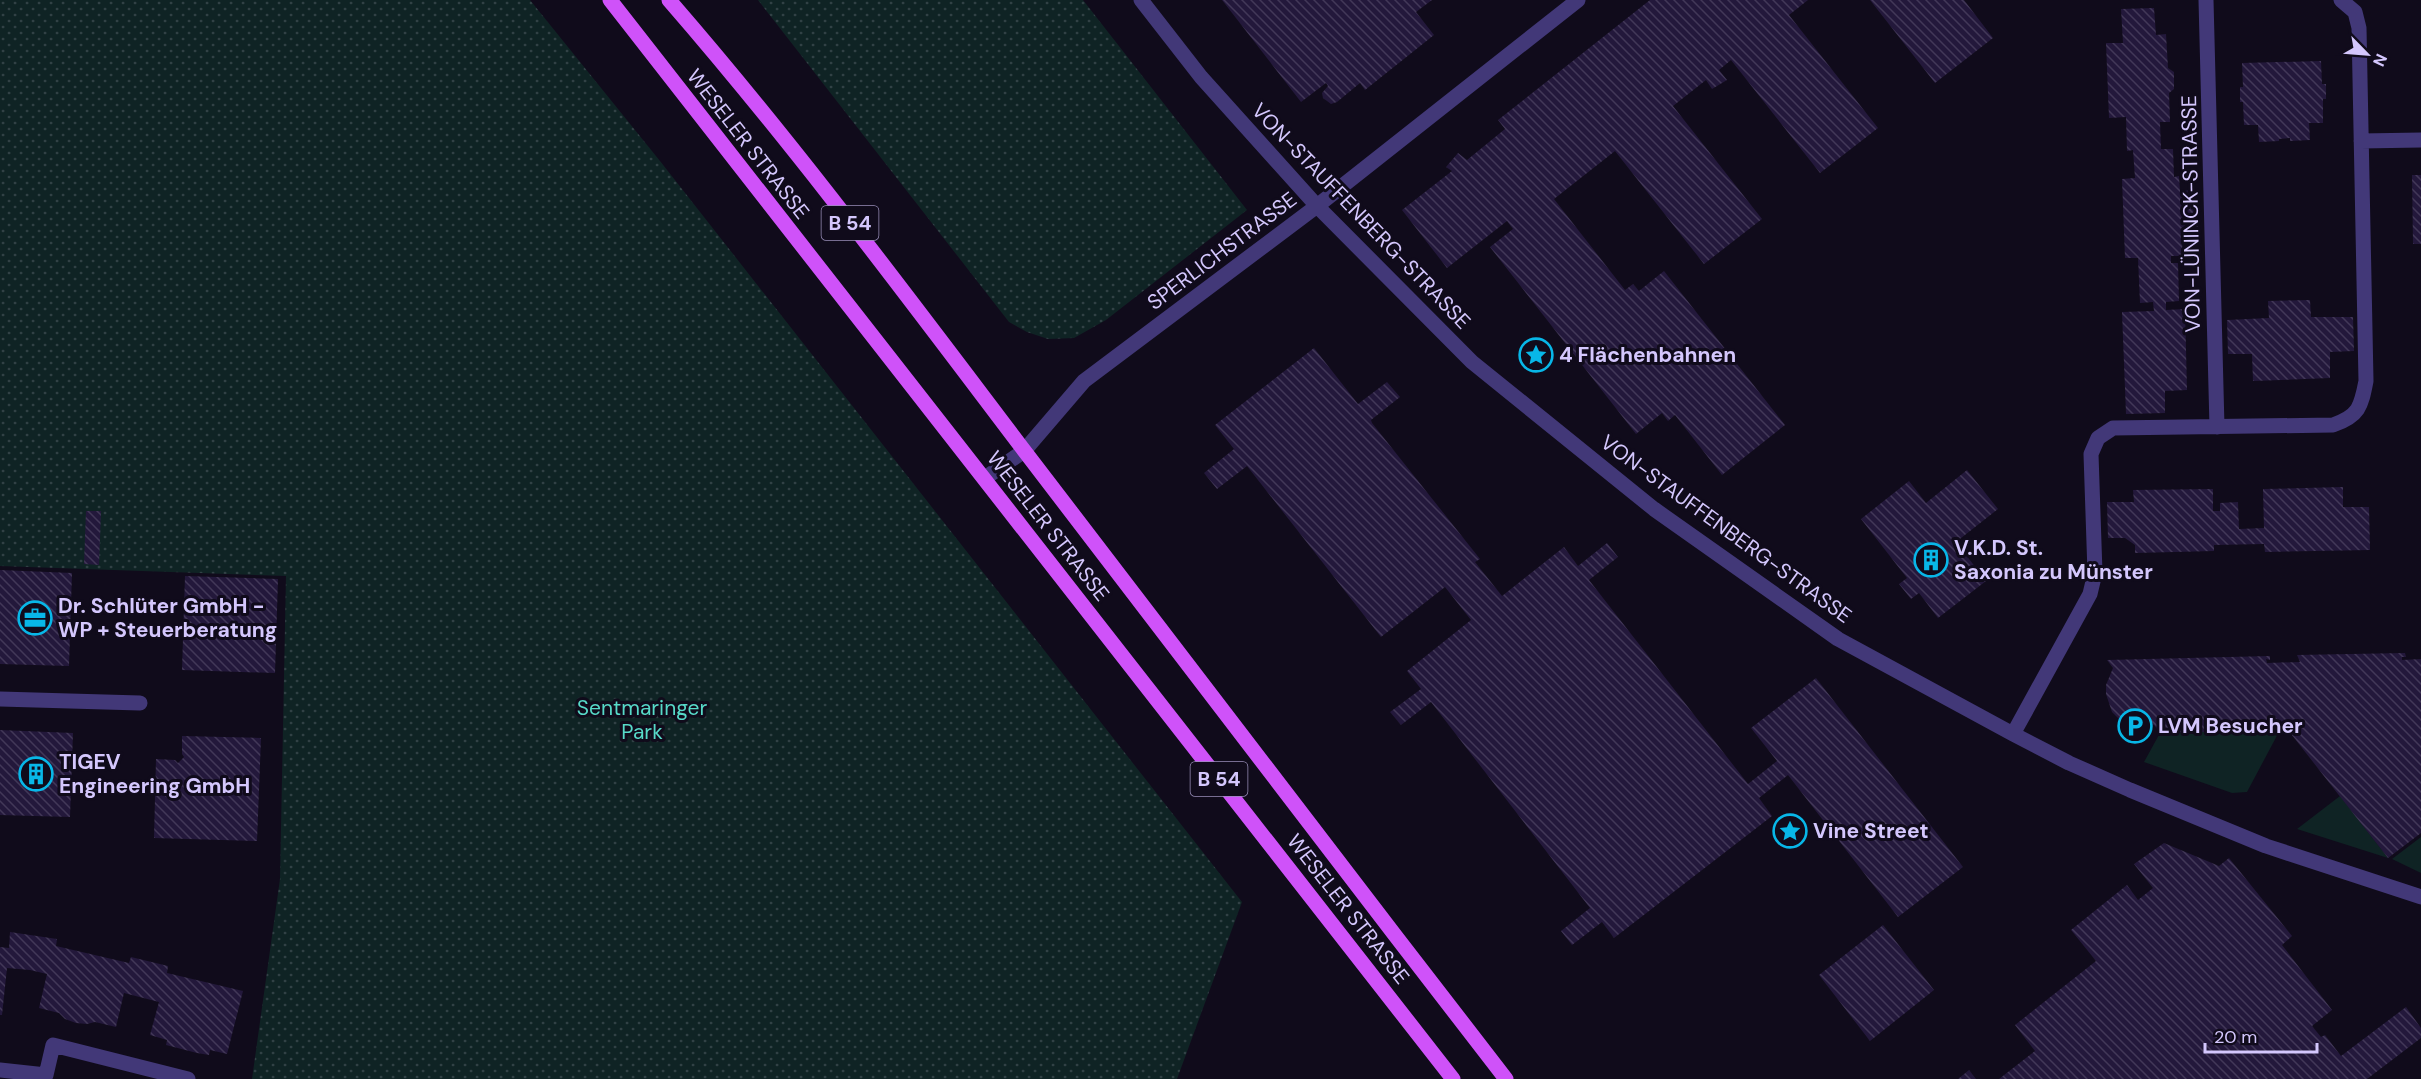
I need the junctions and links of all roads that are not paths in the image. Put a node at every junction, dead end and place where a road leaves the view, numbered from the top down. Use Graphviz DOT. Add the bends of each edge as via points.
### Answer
graph roads {
  1 [pos="610,0"];
  2 [pos="669,0"];
  3 [pos="1141,0"];
  4 [pos="1578,0"];
  5 [pos="2206,0"];
  6 [pos="2341,0"];
  7 [pos="2421,140"];
  8 [pos="2361,141"];
  9 [pos="1317,206"];
  10 [pos="2217,427"];
  11 [pos="1024,451"];
  12 [pos="985,478"];
  13 [pos="0,699"];
  14 [pos="140,703"];
  15 [pos="2013,734"];
  16 [pos="2421,897"];
  17 [pos="0,1070"];
  18 [pos="46,1077"];
  19 [pos="188,1079"];
  20 [pos="1453,1079"];
  21 [pos="1506,1079"];
  1 -- 12 [label="main road, WESELER STRASSE / B 54"];
  2 -- 11 [label="main road, WESELER STRASSE / B 54" via="737,78"];
  3 -- 9 [label="street, VON-STAUFFENBERG-STRASSE" via="1201,77"];
  4 -- 9 [label="street, SPERLICHSTRASSE"];
  5 -- 10 [label="street, VON-LÜNINCK-STRASSE"];
  6 -- 8 [label="street" via="2355,12 2359,28"];
  7 -- 8 [label="street"];
  8 -- 10 [label="street" via="2366,381 2362,404 2350,419 2333,425"];
  9 -- 11 [label="street, SPERLICHSTRASSE" via="1084,381"];
  9 -- 15 [label="street, VON-STAUFFENBERG-STRASSE" via="1472,362 1654,509 1838,639"];
  10 -- 15 [label="street" via="2113,428 2098,438 2091,453 2095,573 2090,594"];
  11 -- 12 [label="street, SPERLICHSTRASSE"];
  11 -- 21 [label="main road, WESELER STRASSE / B 54"];
  12 -- 20 [label="main road, WESELER STRASSE / B 54"];
  13 -- 14 [label="street"];
  15 -- 16 [label="street, VON-STAUFFENBERG-STRASSE" via="2121,786 2266,846"];
  17 -- 18 [label="street"];
  18 -- 19 [label="street" via="53,1045"];
}
